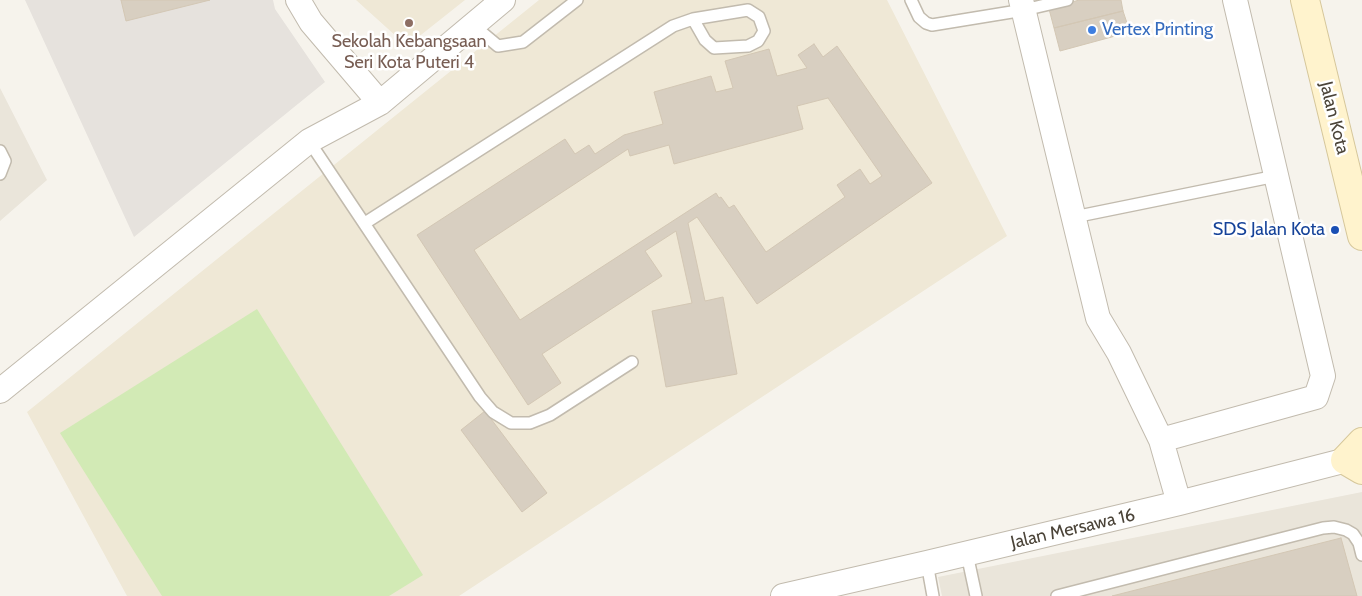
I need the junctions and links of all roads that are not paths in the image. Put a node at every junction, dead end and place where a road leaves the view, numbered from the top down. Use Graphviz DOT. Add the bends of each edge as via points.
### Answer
graph roads {
  1 [pos="298,0"];
  2 [pos="503,0"];
  3 [pos="577,0"];
  4 [pos="911,0"];
  5 [pos="1067,0"];
  6 [pos="1234,0"];
  7 [pos="1305,0"];
  8 [pos="1022,5"];
  9 [pos="693,19"];
  10 [pos="474,26"];
  11 [pos="380,103"];
  12 [pos="309,141"];
  13 [pos="0,151"];
  14 [pos="0,174"];
  15 [pos="1276,176"];
  16 [pos="1074,217"];
  17 [pos="365,223"];
  18 [pos="1362,236"];
  19 [pos="632,362"];
  20 [pos="0,391"];
  21 [pos="1161,440"];
  22 [pos="1358,457"];
  23 [pos="1179,503"];
  24 [pos="967,554"];
  25 [pos="1362,555"];
  26 [pos="928,563"];
  27 [pos="783,596"];
  28 [pos="933,596"];
  29 [pos="976,596"];
  30 [pos="1057,596"];
  1 -- 11 [label="street" via="311,22"];
  2 -- 10 [label="street"];
  3 -- 10 [label="lane" via="522,42 498,46"];
  4 -- 8 [label="lane" via="919,17 932,25"];
  5 -- 8 [label="lane"];
  6 -- 15 [label="street"];
  7 -- 18 [label="main road, Jalan Kota"];
  8 -- 16 [label="street"];
  9 -- 9 [label="lane" via="748,10 759,17 764,31 758,41 748,46 714,48 705,40"];
  9 -- 17 [label="lane" via="673,26"];
  10 -- 11 [label="street"];
  11 -- 12 [label="street"];
  12 -- 17 [label="lane"];
  12 -- 20 [label="street"];
  13 -- 14 [label="lane" via="5,161"];
  15 -- 16 [label="lane"];
  15 -- 21 [label="street" via="1323,376 1316,397"];
  16 -- 21 [label="street" via="1098,318 1119,353"];
  17 -- 19 [label="lane" via="480,397 493,412 511,422 530,423 550,415"];
  21 -- 23 [label="street"];
  22 -- 23 [label="street, Jalan Mersawa 16"];
  23 -- 24 [label="street, Jalan Mersawa 16"];
  24 -- 26 [label="street, Jalan Mersawa 16"];
  24 -- 29 [label="lane"];
  25 -- 30 [label="lane" via="1353,534 1334,526"];
  26 -- 27 [label="street, Jalan Mersawa 16"];
  26 -- 28 [label="lane"];
}
